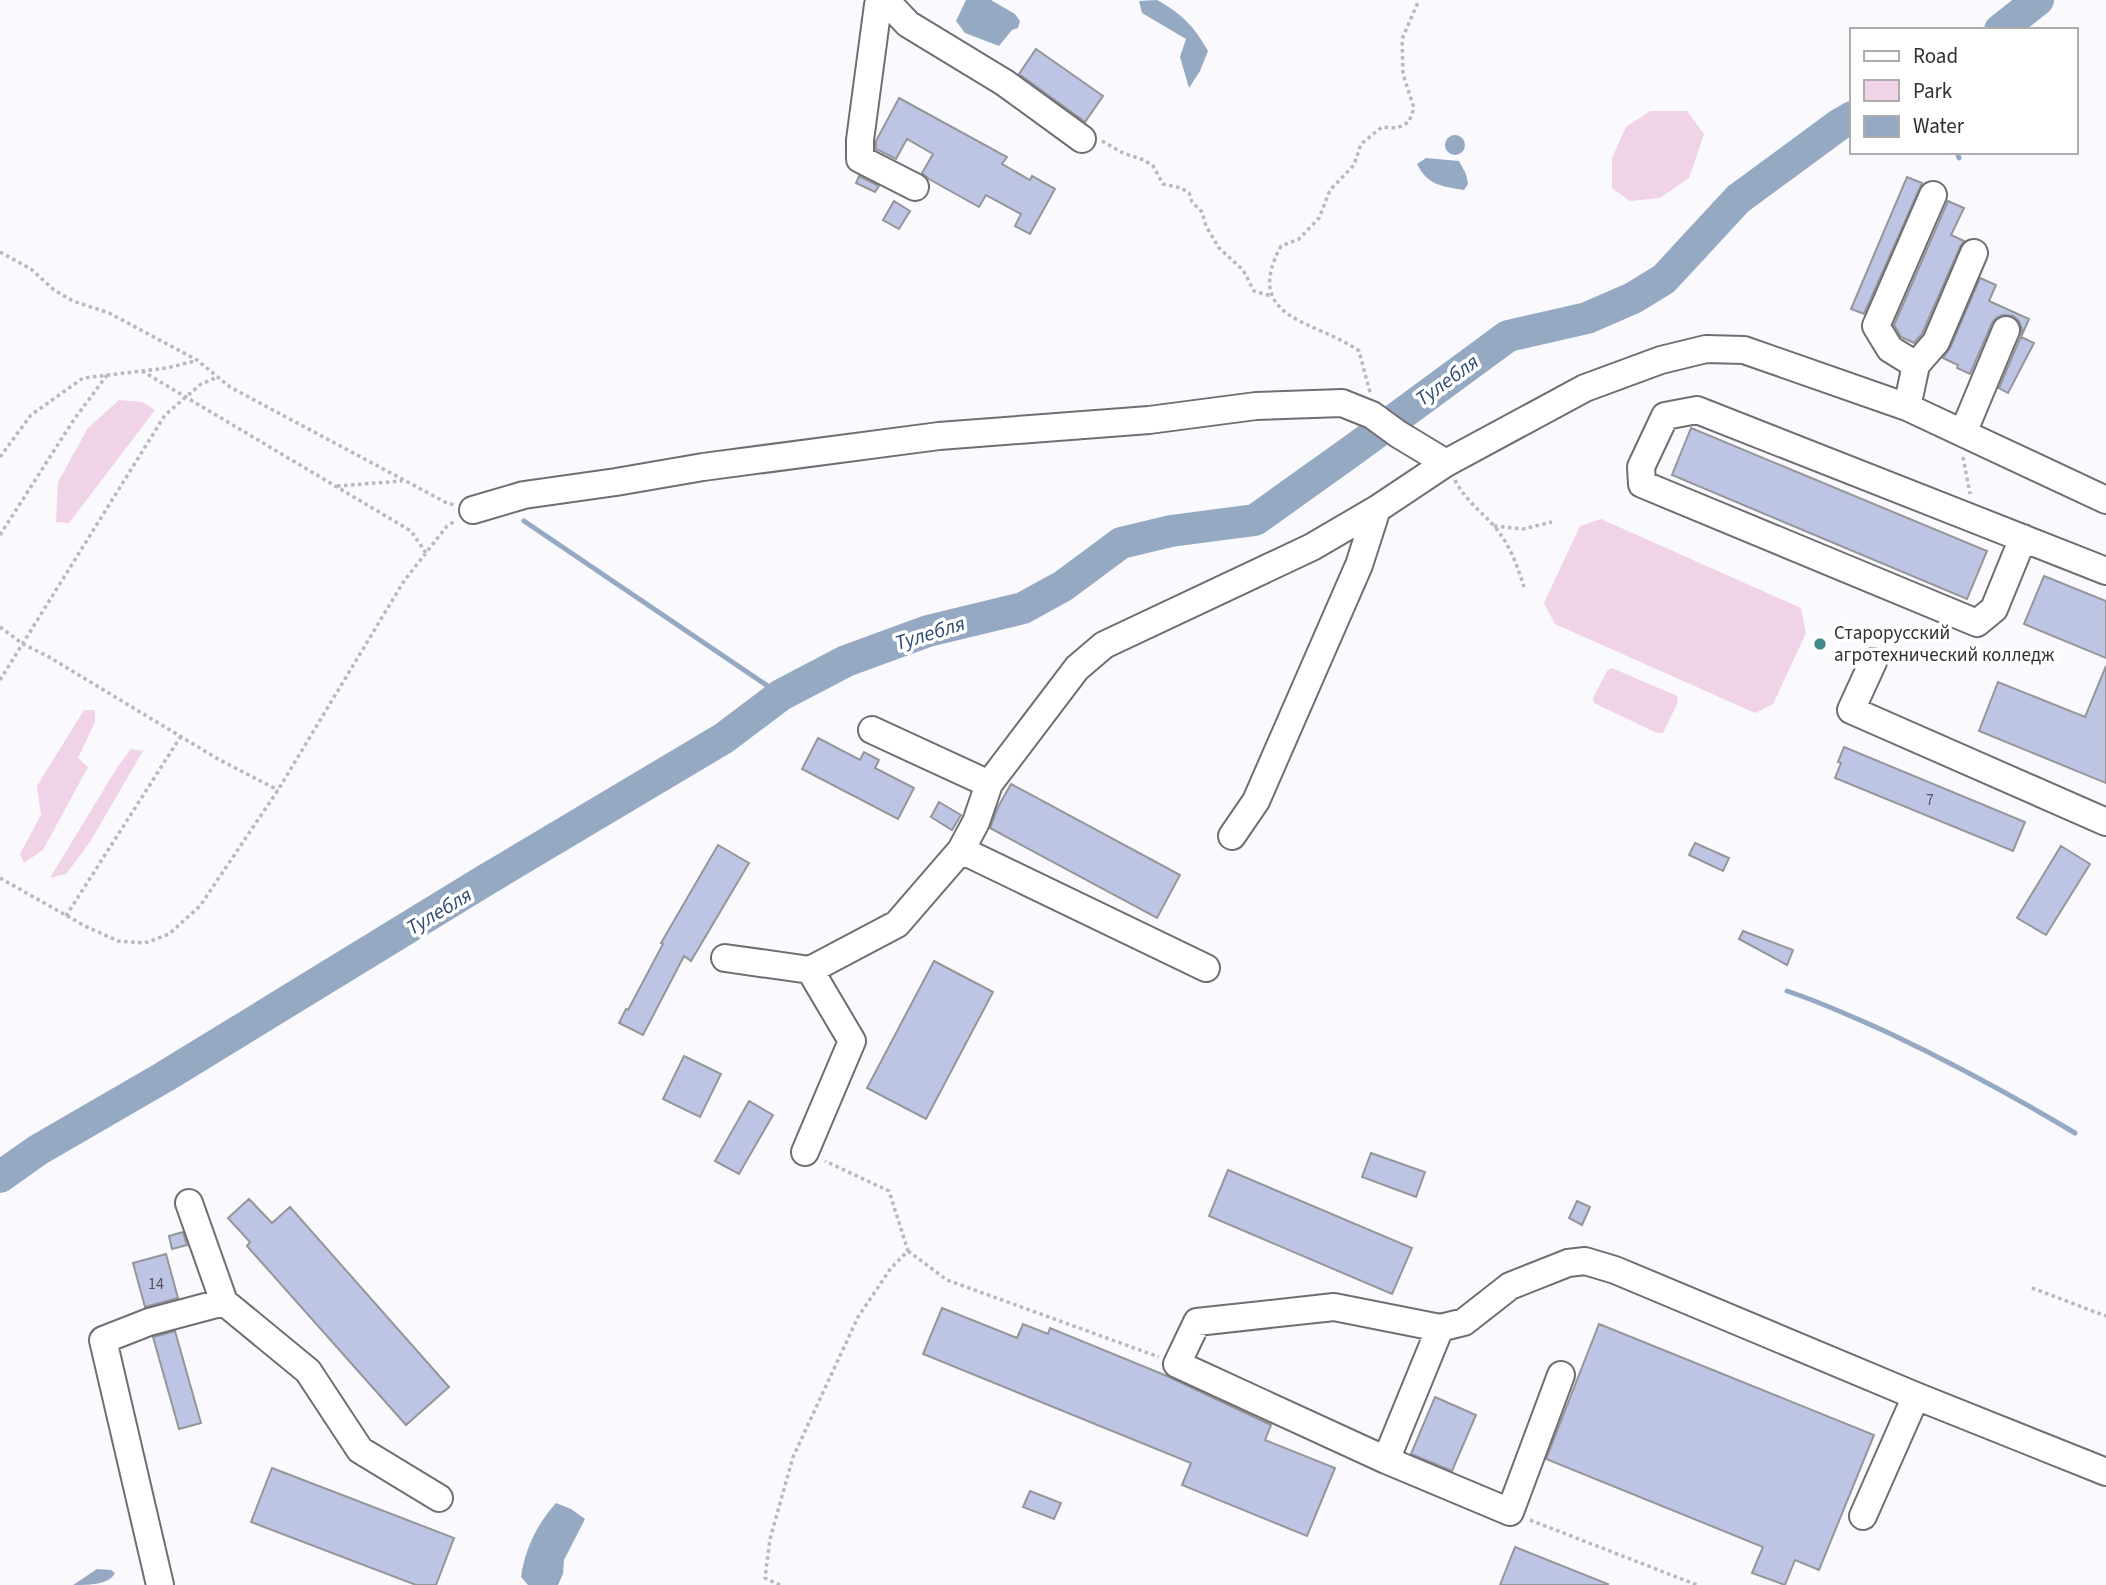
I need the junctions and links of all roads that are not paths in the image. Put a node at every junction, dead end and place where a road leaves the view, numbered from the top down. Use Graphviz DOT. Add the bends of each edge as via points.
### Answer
graph roads {
  1 [pos="884,3"];
  2 [pos="1082,139"];
  3 [pos="915,187"];
  4 [pos="1933,195"];
  5 [pos="1974,253"];
  6 [pos="2006,330"];
  7 [pos="1916,365"];
  8 [pos="1907,407"];
  9 [pos="1963,433"];
  10 [pos="1446,463"];
  11 [pos="2106,500"];
  12 [pos="1377,509"];
  13 [pos="473,510"];
  14 [pos="2022,538"];
  15 [pos="2106,571"];
  16 [pos="1873,662"];
  17 [pos="872,730"];
  18 [pos="989,784"];
  19 [pos="2106,822"];
  20 [pos="1232,836"];
  21 [pos="961,850"];
  22 [pos="725,958"];
  23 [pos="1206,968"];
  24 [pos="810,970"];
  25 [pos="805,1152"];
  26 [pos="189,1203"];
  27 [pos="223,1302"];
  28 [pos="1440,1328"];
  29 [pos="1561,1375"];
  30 [pos="1916,1396"];
  31 [pos="1386,1460"];
  32 [pos="2106,1472"];
  33 [pos="439,1498"];
  34 [pos="1863,1516"];
  35 [pos="160,1585"];
  1 -- 2 [label="street" via="908,24 1005,83"];
  1 -- 3 [label="street" via="860,159"];
  4 -- 7 [label="street" via="1876,326 1890,349"];
  5 -- 7 [label="street" via="1936,342"];
  6 -- 9 [label="street"];
  7 -- 8 [label="street"];
  8 -- 9 [label="street"];
  8 -- 10 [label="street" via="1744,350 1706,349 1586,388"];
  9 -- 11 [label="street"];
  10 -- 12 [label="street"];
  10 -- 13 [label="street" via="1372,415 1342,403 1256,406 939,436 703,467 524,495"];
  12 -- 18 [label="street" via="1312,547 1104,645 1077,668"];
  12 -- 20 [label="street" via="1359,565 1256,801"];
  14 -- 14 [label="street" via="1994,609 1977,623 1642,484 1641,467 1665,416 1697,410"];
  14 -- 15 [label="street"];
  16 -- 19 [label="street" via="1851,709"];
  17 -- 18 [label="street"];
  18 -- 21 [label="street"];
  21 -- 23 [label="street"];
  21 -- 24 [label="street" via="897,924"];
  22 -- 24 [label="street"];
  24 -- 25 [label="street" via="852,1041"];
  26 -- 27 [label="street"];
  27 -- 33 [label="street" via="307,1371 360,1450"];
  27 -- 35 [label="street" via="103,1340"];
  28 -- 30 [label="street" via="1464,1322 1510,1286 1585,1261"];
  28 -- 31 [label="street"];
  28 -- 31 [label="street" via="1334,1307 1197,1322 1177,1364"];
  29 -- 31 [label="street" via="1510,1512"];
  30 -- 32 [label="street"];
  30 -- 34 [label="street"];
}
